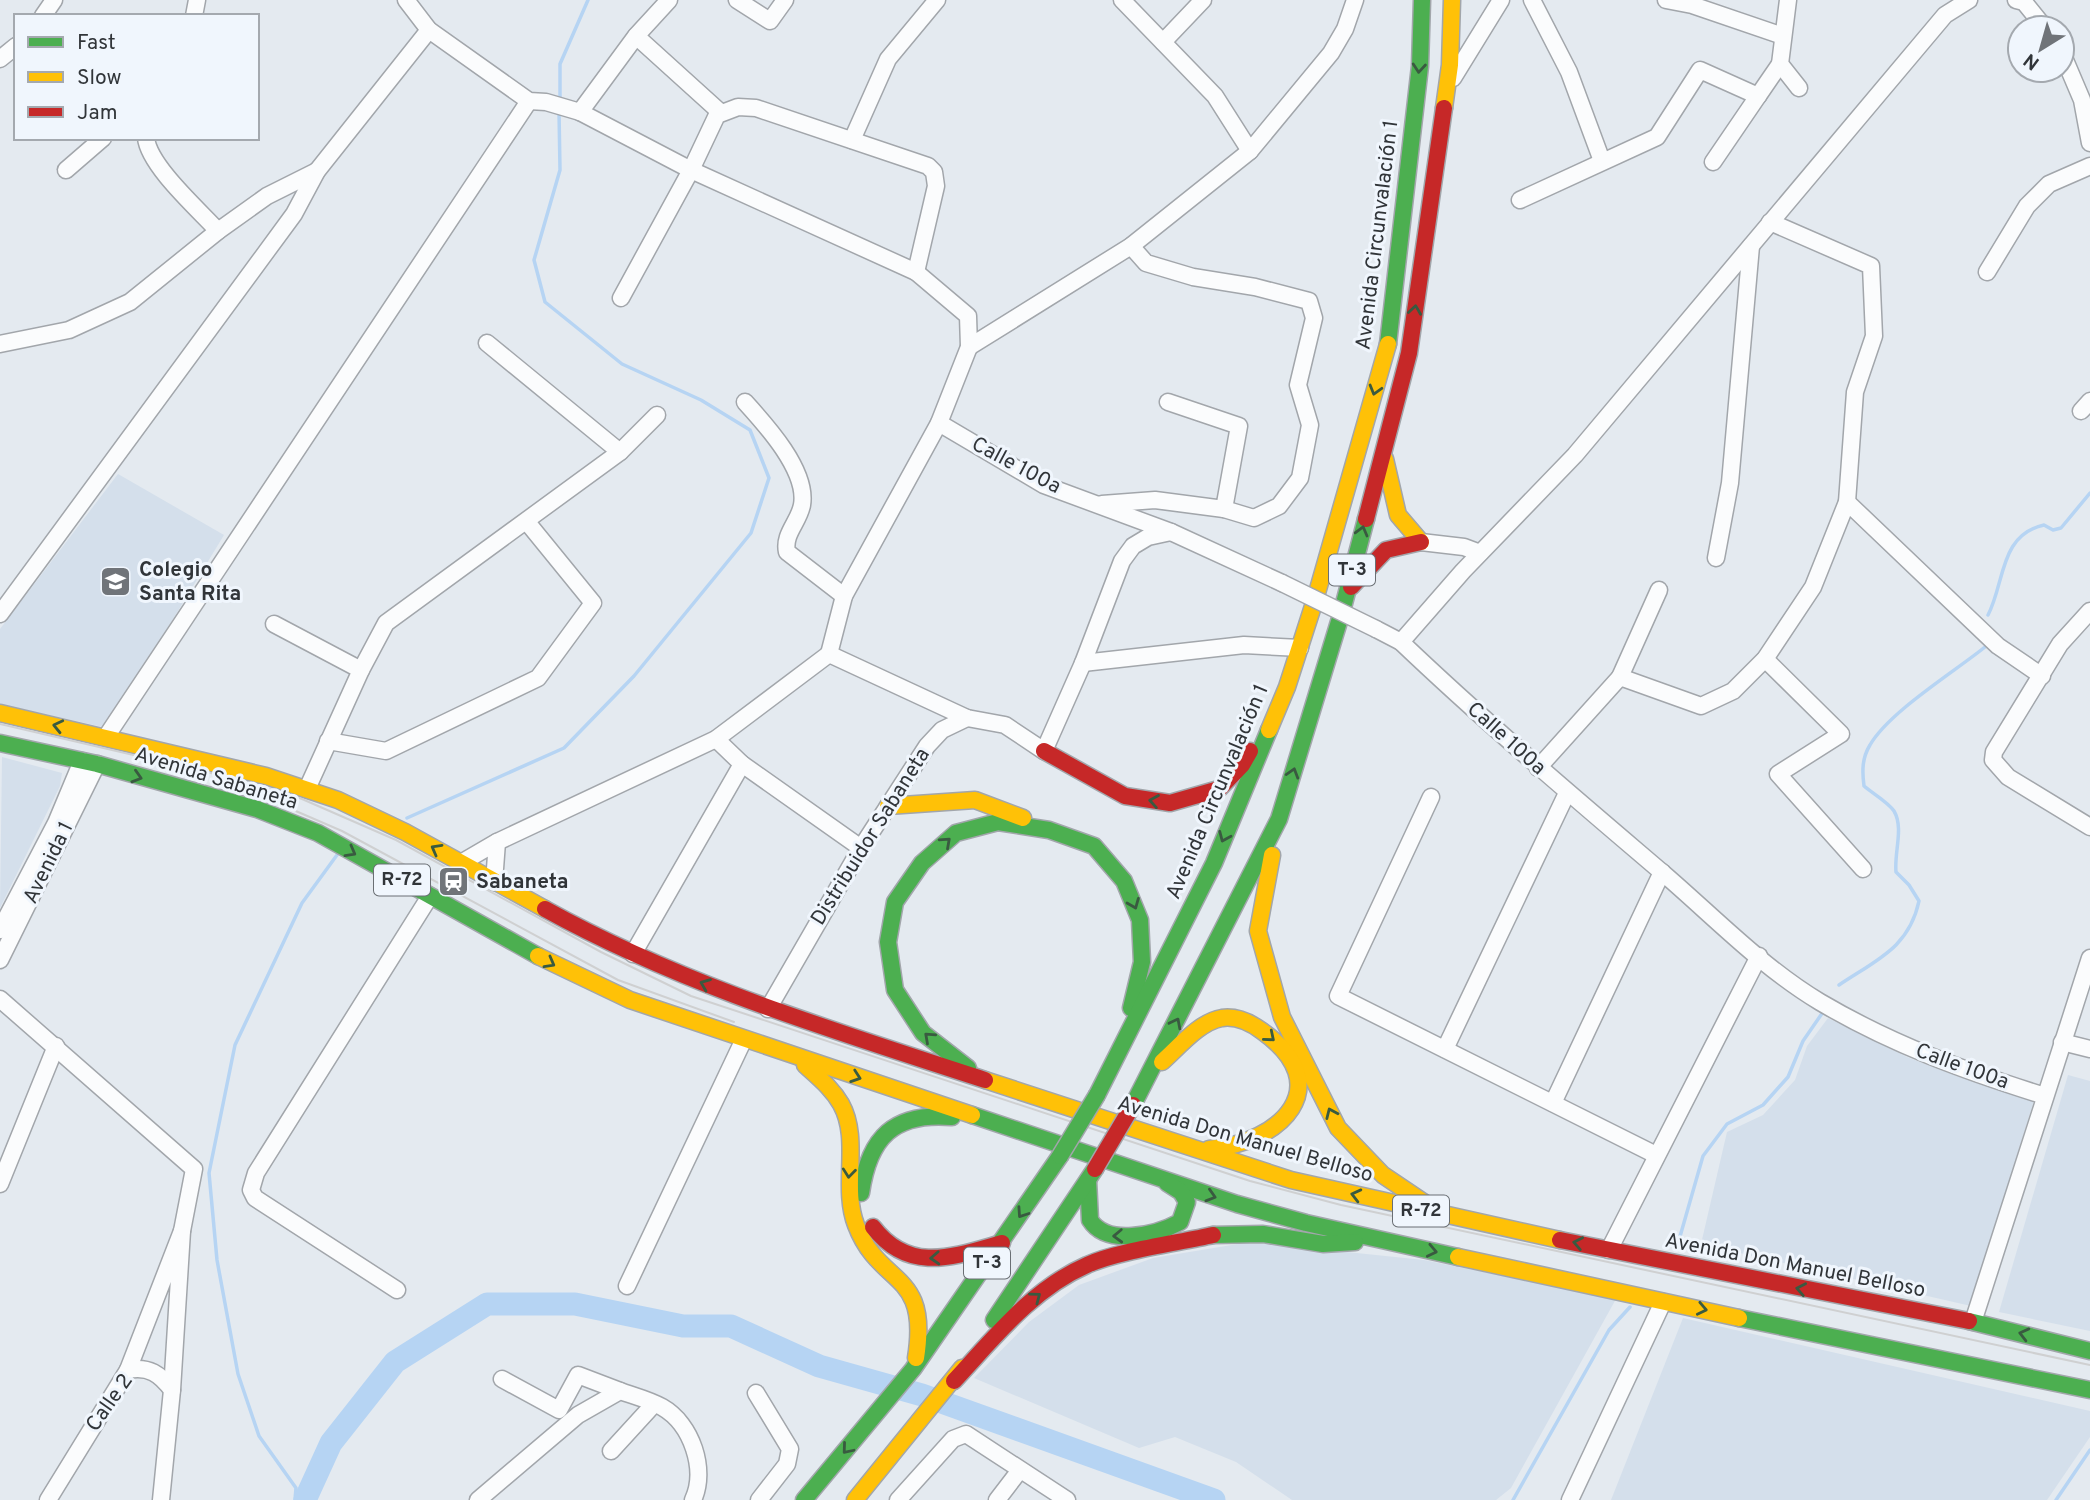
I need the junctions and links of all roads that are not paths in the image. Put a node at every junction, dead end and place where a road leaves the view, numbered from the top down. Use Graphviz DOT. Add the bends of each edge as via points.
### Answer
graph roads {
  1 [pos="669,0"];
  2 [pos="737,0"];
  3 [pos="785,0"];
  4 [pos="937,0"];
  5 [pos="1122,0"];
  6 [pos="1203,0"];
  7 [pos="1355,0"];
  8 [pos="1422,0"];
  9 [pos="1452,0"];
  10 [pos="1532,0"];
  11 [pos="1666,0"];
  12 [pos="1788,0"];
  13 [pos="1957,0"];
  14 [pos="1969,0"];
  15 [pos="2016,0"];
  16 [pos="1497,2"];
  17 [pos="412,3"];
  18 [pos="1692,3"];
  19 [pos="2034,14"];
  20 [pos="1945,15"];
  21 [pos="429,30"];
  22 [pos="636,36"];
  23 [pos="1783,36"];
  24 [pos="1163,42"];
  25 [pos="14,48"];
  26 [pos="0,59"];
  27 [pos="1780,64"];
  28 [pos="2075,84"];
  29 [pos="1799,88"];
  30 [pos="1446,89"];
  31 [pos="1758,96"];
  32 [pos="529,101"];
  33 [pos="575,110"];
  34 [pos="720,112"];
  35 [pos="852,139"];
  36 [pos="101,140"];
  37 [pos="146,140"];
  38 [pos="2090,143"];
  39 [pos="1250,150"];
  40 [pos="1602,161"];
  41 [pos="1713,162"];
  42 [pos="2090,166"];
  43 [pos="66,170"];
  44 [pos="691,170"];
  45 [pos="317,171"];
  46 [pos="1520,200"];
  47 [pos="1770,222"];
  48 [pos="218,231"];
  49 [pos="1131,246"];
  50 [pos="1751,246"];
  51 [pos="916,272"];
  52 [pos="1987,272"];
  53 [pos="621,298"];
  54 [pos="487,343"];
  55 [pos="0,344"];
  56 [pos="969,347"];
  57 [pos="745,402"];
  58 [pos="1168,402"];
  59 [pos="657,415"];
  60 [pos="939,423"];
  61 [pos="1384,449"];
  62 [pos="620,453"];
  63 [pos="1847,502"];
  64 [pos="1096,505"];
  65 [pos="1224,509"];
  66 [pos="527,522"];
  67 [pos="1171,532"];
  68 [pos="1421,542"];
  69 [pos="1480,553"];
  70 [pos="1716,558"];
  71 [pos="1659,590"];
  72 [pos="1347,591"];
  73 [pos="844,596"];
  74 [pos="2090,611"];
  75 [pos="0,614"];
  76 [pos="274,624"];
  77 [pos="1401,642"];
  78 [pos="1300,648"];
  79 [pos="829,654"];
  80 [pos="1765,659"];
  81 [pos="1083,663"];
  82 [pos="361,670"];
  83 [pos="2042,676"];
  84 [pos="1620,677"];
  85 [pos="1287,687"];
  86 [pos="0,713"];
  87 [pos="967,718"];
  88 [pos="106,737"];
  89 [pos="716,739"];
  90 [pos="328,741"];
  91 [pos="0,743"];
  92 [pos="1044,751"];
  93 [pos="89,763"];
  94 [pos="742,764"];
  95 [pos="1538,768"];
  96 [pos="307,789"];
  97 [pos="1567,793"];
  98 [pos="1431,797"];
  99 [pos="888,806"];
  100 [pos="1279,819"];
  101 [pos="2090,827"];
  102 [pos="1049,830"];
  103 [pos="497,842"];
  104 [pos="861,848"];
  105 [pos="461,863"];
  106 [pos="1863,869"];
  107 [pos="1662,872"];
  108 [pos="494,882"];
  109 [pos="430,896"];
  110 [pos="0,930"];
  111 [pos="633,954"];
  112 [pos="1759,956"];
  113 [pos="2090,958"];
  114 [pos="0,960"];
  115 [pos="0,999"];
  116 [pos="768,1009"];
  117 [pos="744,1039"];
  118 [pos="2062,1042"];
  119 [pos="56,1046"];
  120 [pos="1445,1049"];
  121 [pos="2090,1049"];
  122 [pos="792,1055"];
  123 [pos="1118,1057"];
  124 [pos="1151,1071"];
  125 [pos="983,1079"];
  126 [pos="2045,1096"];
  127 [pos="1553,1103"];
  128 [pos="994,1124"];
  129 [pos="1196,1150"];
  130 [pos="1656,1155"];
  131 [pos="1091,1174"];
  132 [pos="1164,1181"];
  133 [pos="0,1184"];
  134 [pos="1455,1219"];
  135 [pos="182,1231"];
  136 [pos="1383,1240"];
  137 [pos="1002,1243"];
  138 [pos="1609,1250"];
  139 [pos="627,1286"];
  140 [pos="397,1290"];
  141 [pos="1663,1302"];
  142 [pos="1973,1322"];
  143 [pos="2090,1351"];
  144 [pos="913,1369"];
  145 [pos="128,1370"];
  146 [pos="502,1379"];
  147 [pos="954,1381"];
  148 [pos="2090,1390"];
  149 [pos="172,1391"];
  150 [pos="620,1391"];
  151 [pos="756,1393"];
  152 [pos="654,1404"];
  153 [pos="566,1415"];
  154 [pos="611,1451"];
  155 [pos="1020,1470"];
  156 [pos="48,1500"];
  157 [pos="161,1500"];
  158 [pos="478,1500"];
  159 [pos="693,1500"];
  160 [pos="759,1500"];
  161 [pos="804,1500"];
  162 [pos="855,1500"];
  163 [pos="898,1500"];
  164 [pos="997,1500"];
  165 [pos="1067,1500"];
  166 [pos="1570,1500"];
  1 -- 22 [label="street"];
  2 -- 3 [label="street" via="770,21"];
  4 -- 35 [label="street" via="888,59"];
  5 -- 24 [label="street"];
  6 -- 24 [label="street"];
  7 -- 39 [label="street" via="1331,53"];
  8 -- 78 [label="main road, Avenida Circunvalación 1 / T-3, one-way" via="1420,66 1388,346"];
  9 -- 30 [label="main road, T-3"];
  10 -- 40 [label="street" via="1569,72"];
  11 -- 18 [label="street"];
  12 -- 23 [label="street"];
  13 -- 20 [label="street"];
  14 -- 20 [label="street"];
  15 -- 19 [label="street"];
  16 -- 30 [label="street"];
  17 -- 21 [label="street"];
  18 -- 23 [label="street"];
  20 -- 47 [label="street"];
  21 -- 32 [label="street"];
  21 -- 45 [label="street"];
  22 -- 33 [label="street"];
  22 -- 34 [label="street"];
  23 -- 27 [label="street"];
  24 -- 39 [label="street" via="1215,96"];
  25 -- 26 [label="street"];
  27 -- 29 [label="street"];
  27 -- 31 [label="street"];
  28 -- 38 [label="street"];
  61 -- 30 [label="main road, T-3, one-way" via="1409,353"];
  31 -- 40 [label="street" via="1700,70 1657,137"];
  31 -- 41 [label="street"];
  32 -- 33 [label="street"];
  32 -- 88 [label="street"];
  33 -- 44 [label="street"];
  34 -- 35 [label="street" via="756,108"];
  34 -- 44 [label="street" via="708,128"];
  35 -- 51 [label="street" via="928,166 933,172 936,186"];
  36 -- 43 [label="street"];
  37 -- 48 [label="street" via="167,175"];
  39 -- 49 [label="street"];
  40 -- 46 [label="street"];
  42 -- 52 [label="street" via="2049,184 2027,206"];
  44 -- 51 [label="street"];
  44 -- 53 [label="street"];
  45 -- 48 [label="street" via="267,196"];
  45 -- 75 [label="street" via="294,214"];
  47 -- 50 [label="street"];
  47 -- 63 [label="street" via="1871,266 1874,336 1856,392"];
  48 -- 55 [label="street" via="130,302 69,330"];
  49 -- 56 [label="street"];
  49 -- 65 [label="street" via="1146,263 1309,301 1314,318 1298,385 1310,425 1300,478 1279,506 1254,518"];
  50 -- 69 [label="street" via="1575,454"];
  50 -- 70 [label="street" via="1730,483"];
  51 -- 56 [label="street" via="968,316"];
  54 -- 62 [label="street"];
  56 -- 60 [label="street"];
  57 -- 73 [label="street" via="770,429 797,471 802,505 786,540 787,552"];
  58 -- 65 [label="street" via="1239,426"];
  59 -- 62 [label="street"];
  60 -- 64 [label="street, Calle 100a" via="1044,485"];
  60 -- 73 [label="street"];
  61 -- 68 [label="main road" via="1396,515 1404,530"];
  72 -- 61 [label="main road, T-3, one-way"];
  62 -- 66 [label="street"];
  63 -- 80 [label="street" via="1813,587"];
  63 -- 83 [label="street" via="1998,646"];
  64 -- 65 [label="street" via="1155,500"];
  64 -- 67 [label="street, Calle 100a"];
  66 -- 82 [label="street" via="386,623"];
  66 -- 90 [label="street" via="593,603 538,678 386,751"];
  67 -- 77 [label="street, Calle 100a, bridge"];
  67 -- 81 [label="street" via="1148,537 1133,546 1122,561"];
  68 -- 69 [label="street"];
  68 -- 72 [label="main road" via="1386,550"];
  69 -- 77 [label="street"];
  71 -- 84 [label="street"];
  100 -- 72 [label="main road, T-3, one-way"];
  73 -- 79 [label="street"];
  74 -- 83 [label="street" via="2060,644"];
  76 -- 82 [label="street"];
  77 -- 95 [label="street, Calle 100a"];
  78 -- 81 [label="street" via="1244,645"];
  78 -- 85 [label="main road, Avenida Circunvalación 1 / T-3"];
  79 -- 87 [label="street"];
  79 -- 89 [label="street"];
  80 -- 84 [label="street" via="1733,691 1701,706"];
  80 -- 106 [label="street" via="1841,734 1778,774"];
  81 -- 92 [label="street"];
  82 -- 90 [label="street"];
  83 -- 101 [label="street" via="1993,760 2008,777"];
  84 -- 95 [label="street"];
  85 -- 92 [label="main road, one-way" via="1242,765 1219,789 1170,803 1125,796"];
  85 -- 123 [label="main road, Avenida Circunvalación 1 / T-3, one-way" via="1213,863"];
  88 -- 86 [label="main road, Avenida Sabaneta / R-72, one-way"];
  87 -- 92 [label="street" via="1005,725"];
  87 -- 99 [label="street, Distribuidor Sabaneta" via="942,730"];
  88 -- 96 [label="main road, Avenida Sabaneta / R-72"];
  89 -- 94 [label="street"];
  89 -- 103 [label="street"];
  90 -- 96 [label="street"];
  91 -- 93 [label="main road, Avenida Sabaneta / R-72"];
  93 -- 109 [label="main road, Avenida Sabaneta / R-72, one-way" via="257,809 306,829"];
  93 -- 110 [label="street"];
  93 -- 114 [label="street, Avenida 1"];
  94 -- 104 [label="street"];
  94 -- 111 [label="street"];
  95 -- 97 [label="street, Calle 100a"];
  105 -- 96 [label="main road, Avenida Sabaneta / R-72, one-way" via="338,800"];
  97 -- 107 [label="street, Calle 100a"];
  97 -- 120 [label="street"];
  98 -- 120 [label="street" via="1338,996"];
  99 -- 102 [label="main road" via="975,800"];
  99 -- 104 [label="street, Distribuidor Sabaneta"];
  124 -- 100 [label="main road, T-3, one-way"];
  134 -- 100 [label="main road, one-way" via="1422,1203 1383,1175 1338,1128 1282,1017 1258,930"];
  102 -- 123 [label="main road, one-way" via="1094,846 1124,881 1140,920 1142,962"];
  125 -- 102 [label="main road, one-way" via="923,1033 895,989 888,942 895,902 922,863 956,833 998,822"];
  103 -- 105 [label="street"];
  103 -- 108 [label="street"];
  104 -- 116 [label="street, Distribuidor Sabaneta"];
  105 -- 108 [label="main road, Avenida Sabaneta / R-72"];
  107 -- 112 [label="street, Calle 100a"];
  107 -- 127 [label="street"];
  108 -- 111 [label="main road, Avenida Sabaneta / R-72"];
  109 -- 117 [label="main road, Avenida Sabaneta / R-72, one-way" via="568,973 630,1000"];
  109 -- 140 [label="street" via="256,1173 251,1190 255,1198"];
  116 -- 111 [label="main road, Avenida Sabaneta / R-72, one-way"];
  112 -- 126 [label="street, Calle 100a" via="1818,1001 1896,1042 1951,1066"];
  112 -- 130 [label="street"];
  113 -- 118 [label="street"];
  115 -- 119 [label="street"];
  116 -- 125 [label="main road, Avenida Don Manuel Belloso / R-72"];
  117 -- 122 [label="main road, Avenida Sabaneta / R-72"];
  117 -- 139 [label="street"];
  118 -- 121 [label="street"];
  118 -- 126 [label="street"];
  119 -- 133 [label="street"];
  119 -- 135 [label="street" via="194,1169"];
  120 -- 127 [label="street"];
  122 -- 128 [label="main road, R-72, one-way"];
  122 -- 144 [label="main road, one-way" via="836,1093 849,1119 852,1138 847,1184 856,1224 876,1256 902,1280 920,1315 922,1333"];
  123 -- 137 [label="main road, Avenida Circunvalación 1 / T-3, one-way, bridge"];
  124 -- 129 [label="main road, one-way" via="1199,1031 1224,1018 1251,1024 1272,1036 1285,1053 1298,1082 1290,1115 1264,1137 1236,1148"];
  124 -- 131 [label="main road, T-3, bridge"];
  125 -- 129 [label="main road, Avenida Don Manuel Belloso / R-72"];
  126 -- 142 [label="street"];
  127 -- 130 [label="street"];
  128 -- 132 [label="main road, R-72"];
  137 -- 128 [label="main road, one-way" via="936,1260 913,1257 877,1236 861,1194 868,1160 881,1136 903,1119 931,1114"];
  134 -- 129 [label="main road, Avenida Don Manuel Belloso / R-72, one-way" via="1291,1180"];
  130 -- 138 [label="street"];
  132 -- 131 [label="main road, one-way" via="1187,1202 1180,1222 1119,1238 1104,1236 1093,1227 1085,1199"];
  131 -- 147 [label="main road, T-3"];
  132 -- 136 [label="main road, R-72, one-way" via="1306,1223"];
  138 -- 134 [label="main road, Avenida Don Manuel Belloso / R-72, one-way"];
  135 -- 145 [label="street"];
  135 -- 149 [label="street"];
  136 -- 141 [label="main road, R-72, one-way"];
  147 -- 136 [label="main road, one-way" via="1023,1307 1060,1278 1090,1263 1218,1234 1263,1234 1323,1244"];
  137 -- 144 [label="main road, Avenida Circunvalación 1 / T-3"];
  142 -- 138 [label="main road, Avenida Don Manuel Belloso / R-72, one-way"];
  141 -- 148 [label="main road, R-72, one-way"];
  141 -- 166 [label="street"];
  143 -- 142 [label="main road, Avenida Don Manuel Belloso / R-72, one-way"];
  144 -- 161 [label="main road, Avenida Circunvalación 1 / T-3, one-way"];
  145 -- 149 [label="street, Calle 2" via="141,1367 153,1371"];
  145 -- 156 [label="street, Calle 2"];
  146 -- 153 [label="street"];
  147 -- 162 [label="main road, T-3"];
  149 -- 157 [label="street"];
  150 -- 152 [label="street"];
  150 -- 153 [label="street"];
  150 -- 153 [label="street" via="578,1375"];
  151 -- 160 [label="street" via="790,1449 787,1464"];
  152 -- 154 [label="street"];
  152 -- 159 [label="street" via="664,1408 689,1436 699,1464"];
  153 -- 158 [label="street"];
  155 -- 163 [label="street" via="966,1434 954,1439"];
  155 -- 164 [label="street"];
  155 -- 165 [label="street"];
}
